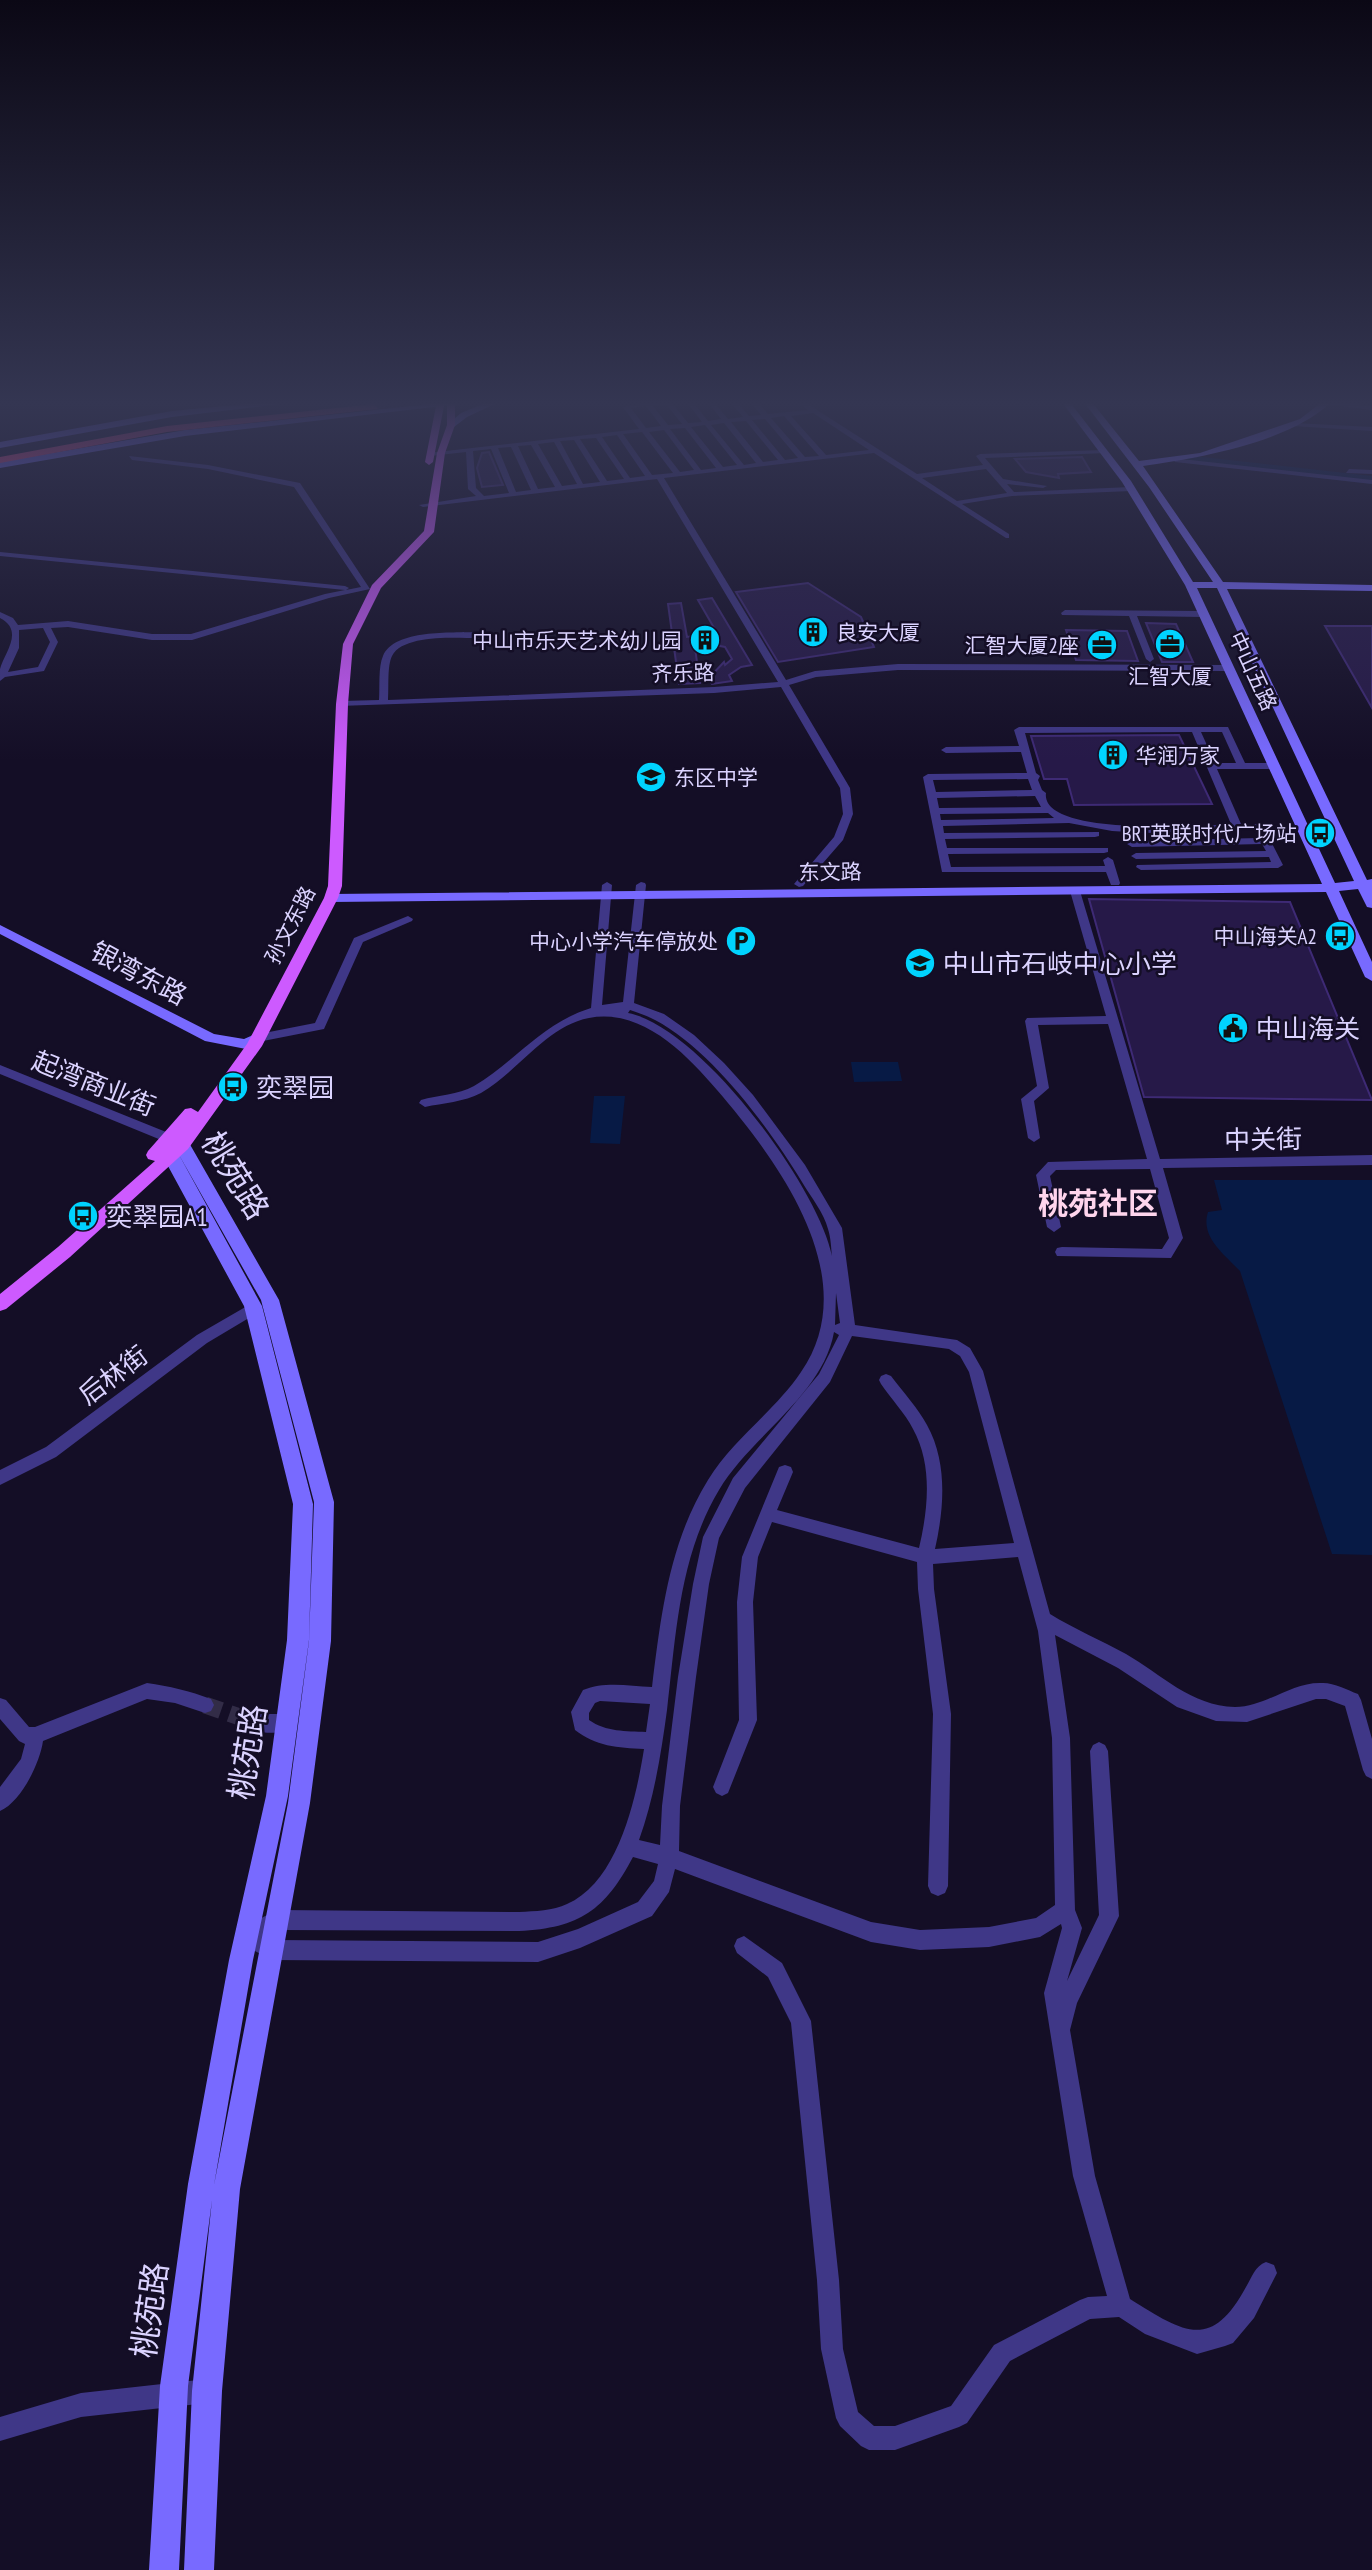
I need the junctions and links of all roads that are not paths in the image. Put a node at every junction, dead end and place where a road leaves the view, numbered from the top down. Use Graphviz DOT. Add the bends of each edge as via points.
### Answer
graph roads {
  1 [pos="322,521"];
  2 [pos="423,521"];
  3 [pos="682,521"];
  4 [pos="983,521"];
  5 [pos="1150,521"];
  6 [pos="1176,521"];
  7 [pos="1006,536"];
  8 [pos="0,554"];
  9 [pos="1190,584"];
  10 [pos="1220,585"];
  11 [pos="1372,587"];
  12 [pos="370,590"];
  13 [pos="1065,612"];
  14 [pos="1088,613"];
  15 [pos="1132,613"];
  16 [pos="1203,614"];
  17 [pos="0,615"];
  18 [pos="1092,624"];
  19 [pos="47,626"];
  20 [pos="15,628"];
  21 [pos="476,635"];
  22 [pos="1150,659"];
  23 [pos="1229,668"];
  24 [pos="1,676"];
  25 [pos="784,684"];
  26 [pos="383,703"];
  27 [pos="342,704"];
  28 [pos="1195,729"];
  29 [pos="1199,740"];
  30 [pos="1230,740"];
  31 [pos="1026,749"];
  32 [pos="946,750"];
  33 [pos="1220,752"];
  34 [pos="1210,766"];
  35 [pos="1242,766"];
  36 [pos="1274,766"];
  37 [pos="1035,776"];
  38 [pos="1041,793"];
  39 [pos="931,794"];
  40 [pos="1049,810"];
  41 [pos="935,817"];
  42 [pos="1068,821"];
  43 [pos="1237,826"];
  44 [pos="1126,828"];
  45 [pos="1098,831"];
  46 [pos="939,836"];
  47 [pos="1266,841"];
  48 [pos="1132,844"];
  49 [pos="1104,850"];
  50 [pos="942,851"];
  51 [pos="1138,862"];
  52 [pos="1111,871"];
  53 [pos="1146,882"];
  54 [pos="1367,883"];
  55 [pos="799,884"];
  56 [pos="1329,884"];
  57 [pos="607,890"];
  58 [pos="640,890"];
  59 [pos="1075,891"];
  60 [pos="333,892"];
  61 [pos="1372,904"];
  62 [pos="408,919"];
  63 [pos="0,929"];
  64 [pos="1372,977"];
  65 [pos="598,1010"];
  66 [pos="620,1011"];
  67 [pos="584,1014"];
  68 [pos="1113,1020"];
  69 [pos="252,1041"];
  70 [pos="0,1069"];
  71 [pos="425,1102"];
  72 [pos="1034,1138"];
  73 [pos="174,1146"];
  74 [pos="1372,1160"];
  75 [pos="1155,1164"];
  76 [pos="1054,1227"];
  77 [pos="1062,1252"];
  78 [pos="0,1292"];
  79 [pos="0,1304"];
  80 [pos="254,1308"];
  81 [pos="827,1327"];
  82 [pos="848,1330"];
  83 [pos="274,1351"];
  84 [pos="886,1380"];
  85 [pos="785,1472"];
  86 [pos="0,1478"];
  87 [pos="767,1514"];
  88 [pos="1024,1549"];
  89 [pos="925,1557"];
  90 [pos="1042,1618"];
  91 [pos="659,1696"];
  92 [pos="0,1706"];
  93 [pos="205,1706"];
  94 [pos="257,1723"];
  95 [pos="287,1723"];
  96 [pos="35,1736"];
  97 [pos="652,1741"];
  98 [pos="1100,1751"];
  99 [pos="1372,1770"];
  100 [pos="722,1787"];
  101 [pos="0,1802"];
  102 [pos="631,1847"];
  103 [pos="669,1857"];
  104 [pos="938,1886"];
  105 [pos="1065,1910"];
  106 [pos="277,1920"];
  107 [pos="247,1936"];
  108 [pos="744,1946"];
  109 [pos="272,1950"];
  110 [pos="1060,2030"];
  111 [pos="1266,2273"];
  112 [pos="1121,2306"];
  113 [pos="207,2391"];
  114 [pos="174,2395"];
  115 [pos="0,2429"];
  116 [pos="164,2570"];
  117 [pos="199,2570"];
  1 -- 12 [label="street"];
  2 -- 12 [label="main road, 孙文东路"];
  3 -- 25 [label="street"];
  4 -- 7 [label="street"];
  5 -- 9 [label="street, 中山五路"];
  6 -- 10 [label="street, 中山五路"];
  8 -- 12 [label="street"];
  9 -- 10 [label="street"];
  9 -- 16 [label="street, 中山五路"];
  10 -- 11 [label="street"];
  10 -- 54 [label="street, 中山五路"];
  12 -- 19 [label="street" via="328,596 192,637 152,637 68,624"];
  12 -- 27 [label="main road, 孙文东路" via="348,644"];
  12 -- 69 [label="main road, 孙文东路" via="338,644 323,886"];
  13 -- 14 [label="street"];
  14 -- 15 [label="street"];
  14 -- 18 [label="street"];
  15 -- 16 [label="street"];
  15 -- 22 [label="street"];
  16 -- 23 [label="street, 中山五路"];
  17 -- 20 [label="street"];
  19 -- 20 [label="street"];
  19 -- 24 [label="street" via="54,642 41,669"];
  20 -- 24 [label="street" via="15,648"];
  21 -- 26 [label="street" via="411,640 390,651"];
  23 -- 25 [label="street, 齐乐路" via="866,668 815,674"];
  23 -- 36 [label="street, 中山五路"];
  25 -- 26 [label="street, 齐乐路"];
  25 -- 55 [label="street" via="845,788 848,814 839,838"];
  26 -- 27 [label="street, 齐乐路"];
  27 -- 60 [label="main road, 孙文东路"];
  28 -- 29 [label="street"];
  28 -- 30 [label="street" via="1225,729"];
  28 -- 31 [label="street" via="1019,730"];
  29 -- 30 [label="street"];
  29 -- 33 [label="street"];
  30 -- 33 [label="street"];
  31 -- 32 [label="street"];
  31 -- 37 [label="street"];
  33 -- 34 [label="street"];
  33 -- 35 [label="street"];
  34 -- 35 [label="street"];
  34 -- 43 [label="street"];
  35 -- 36 [label="street"];
  36 -- 56 [label="street, 中山五路"];
  37 -- 38 [label="street"];
  37 -- 39 [label="street" via="928,777"];
  38 -- 39 [label="street"];
  38 -- 40 [label="street"];
  39 -- 41 [label="street"];
  40 -- 41 [label="street"];
  40 -- 42 [label="street"];
  41 -- 42 [label="street"];
  41 -- 46 [label="street"];
  42 -- 45 [label="street"];
  43 -- 44 [label="street"];
  43 -- 47 [label="street" via="1258,826"];
  44 -- 45 [label="street"];
  44 -- 48 [label="street"];
  45 -- 46 [label="street"];
  45 -- 49 [label="street"];
  46 -- 50 [label="street"];
  47 -- 48 [label="street"];
  47 -- 51 [label="street" via="1278,865"];
  48 -- 51 [label="street"];
  49 -- 50 [label="street"];
  49 -- 52 [label="street"];
  50 -- 52 [label="street" via="944,863"];
  51 -- 53 [label="street"];
  52 -- 53 [label="street, 东文路"];
  52 -- 55 [label="street, 东文路"];
  53 -- 56 [label="street, 东文路"];
  54 -- 56 [label="street"];
  54 -- 61 [label="street, 中山五路"];
  55 -- 58 [label="street, 东文路"];
  56 -- 59 [label="street, 东文路"];
  56 -- 64 [label="street, 中山五路"];
  57 -- 58 [label="street, 东文路"];
  57 -- 60 [label="street, 东文路"];
  57 -- 65 [label="street"];
  58 -- 59 [label="street, 东文路"];
  58 -- 66 [label="street"];
  59 -- 68 [label="street"];
  60 -- 69 [label="main road, 孙文东路"];
  62 -- 69 [label="street" via="358,940 320,1026"];
  63 -- 69 [label="street, 银湾东路" via="209,1038"];
  65 -- 66 [label="street"];
  65 -- 67 [label="street"];
  66 -- 67 [label="street"];
  66 -- 81 [label="street" via="643,1020 680,1045 783,1166 822,1246"];
  66 -- 82 [label="street" via="653,1013 690,1038 716,1062 792,1155 835,1228"];
  67 -- 71 [label="street" via="551,1030 476,1091"];
  68 -- 72 [label="street" via="1031,1021 1043,1088 1027,1099"];
  68 -- 75 [label="street"];
  69 -- 73 [label="main road, 孙文东路"];
  70 -- 73 [label="street, 起湾商业街"];
  73 -- 78 [label="main road, 孙文东路"];
  73 -- 79 [label="main road, 孙文东路" via="64,1252"];
  73 -- 80 [label="street, 桃苑路"];
  73 -- 83 [label="street, 桃苑路" via="270,1300"];
  74 -- 75 [label="street, 中关街"];
  75 -- 76 [label="street, 中关街" via="1053,1165 1046,1169 1043,1175"];
  75 -- 77 [label="street" via="1176,1238 1166,1254"];
  80 -- 83 [label="street, 桃苑路"];
  80 -- 86 [label="street, 后林街" via="202,1339 51,1452"];
  81 -- 82 [label="street"];
  81 -- 91 [label="street" via="806,1379 731,1459 694,1523 675,1583"];
  82 -- 88 [label="street" via="952,1344 965,1352 976,1371"];
  82 -- 103 [label="street" via="825,1378 739,1483 711,1537 687,1677"];
  83 -- 95 [label="street, 桃苑路" via="303,1504 298,1640"];
  83 -- 106 [label="street, 桃苑路" via="324,1502 320,1641 299,1803"];
  84 -- 89 [label="street" via="921,1428 934,1471 934,1517"];
  85 -- 87 [label="street"];
  87 -- 89 [label="street"];
  87 -- 100 [label="street" via="750,1557 745,1602 748,1720"];
  88 -- 89 [label="street"];
  88 -- 90 [label="street"];
  89 -- 104 [label="street" via="942,1714"];
  90 -- 99 [label="street" via="1198,1710 1236,1715 1272,1708 1306,1692 1325,1691 1352,1700"];
  90 -- 105 [label="street" via="1061,1738"];
  91 -- 97 [label="street"];
  91 -- 97 [label="street" via="600,1693 589,1696 580,1712 581,1724 591,1733"];
  92 -- 96 [label="street" via="25,1735"];
  93 -- 96 [label="street" via="146,1691"];
  94 -- 95 [label="street"];
  95 -- 107 [label="street, 桃苑路" via="277,1796"];
  96 -- 101 [label="street" via="33,1757 23,1777"];
  97 -- 102 [label="street"];
  98 -- 110 [label="street" via="1109,1916 1068,2001"];
  102 -- 103 [label="street"];
  102 -- 106 [label="street" via="609,1886 577,1910 562,1915 535,1920"];
  103 -- 105 [label="street" via="871,1932 920,1940 989,1937 1040,1927"];
  103 -- 109 [label="street" via="662,1885 645,1909 538,1952"];
  105 -- 110 [label="street" via="1072,1928 1054,1993"];
  106 -- 107 [label="street"];
  106 -- 109 [label="street, 桃苑路"];
  107 -- 109 [label="street"];
  107 -- 114 [label="street, 桃苑路" via="201,2184"];
  108 -- 112 [label="street" via="775,1970 801,2021 832,2349 848,2418 869,2438 895,2438 959,2415 1002,2353 1088,2308"];
  109 -- 113 [label="street, 桃苑路" via="227,2189"];
  110 -- 112 [label="street" via="1084,2176"];
  111 -- 112 [label="street" via="1225,2335 1197,2343 1153,2326"];
  113 -- 114 [label="street"];
  113 -- 117 [label="street, 桃苑路"];
  114 -- 115 [label="street" via="81,2405"];
  114 -- 116 [label="street, 桃苑路"];
}
